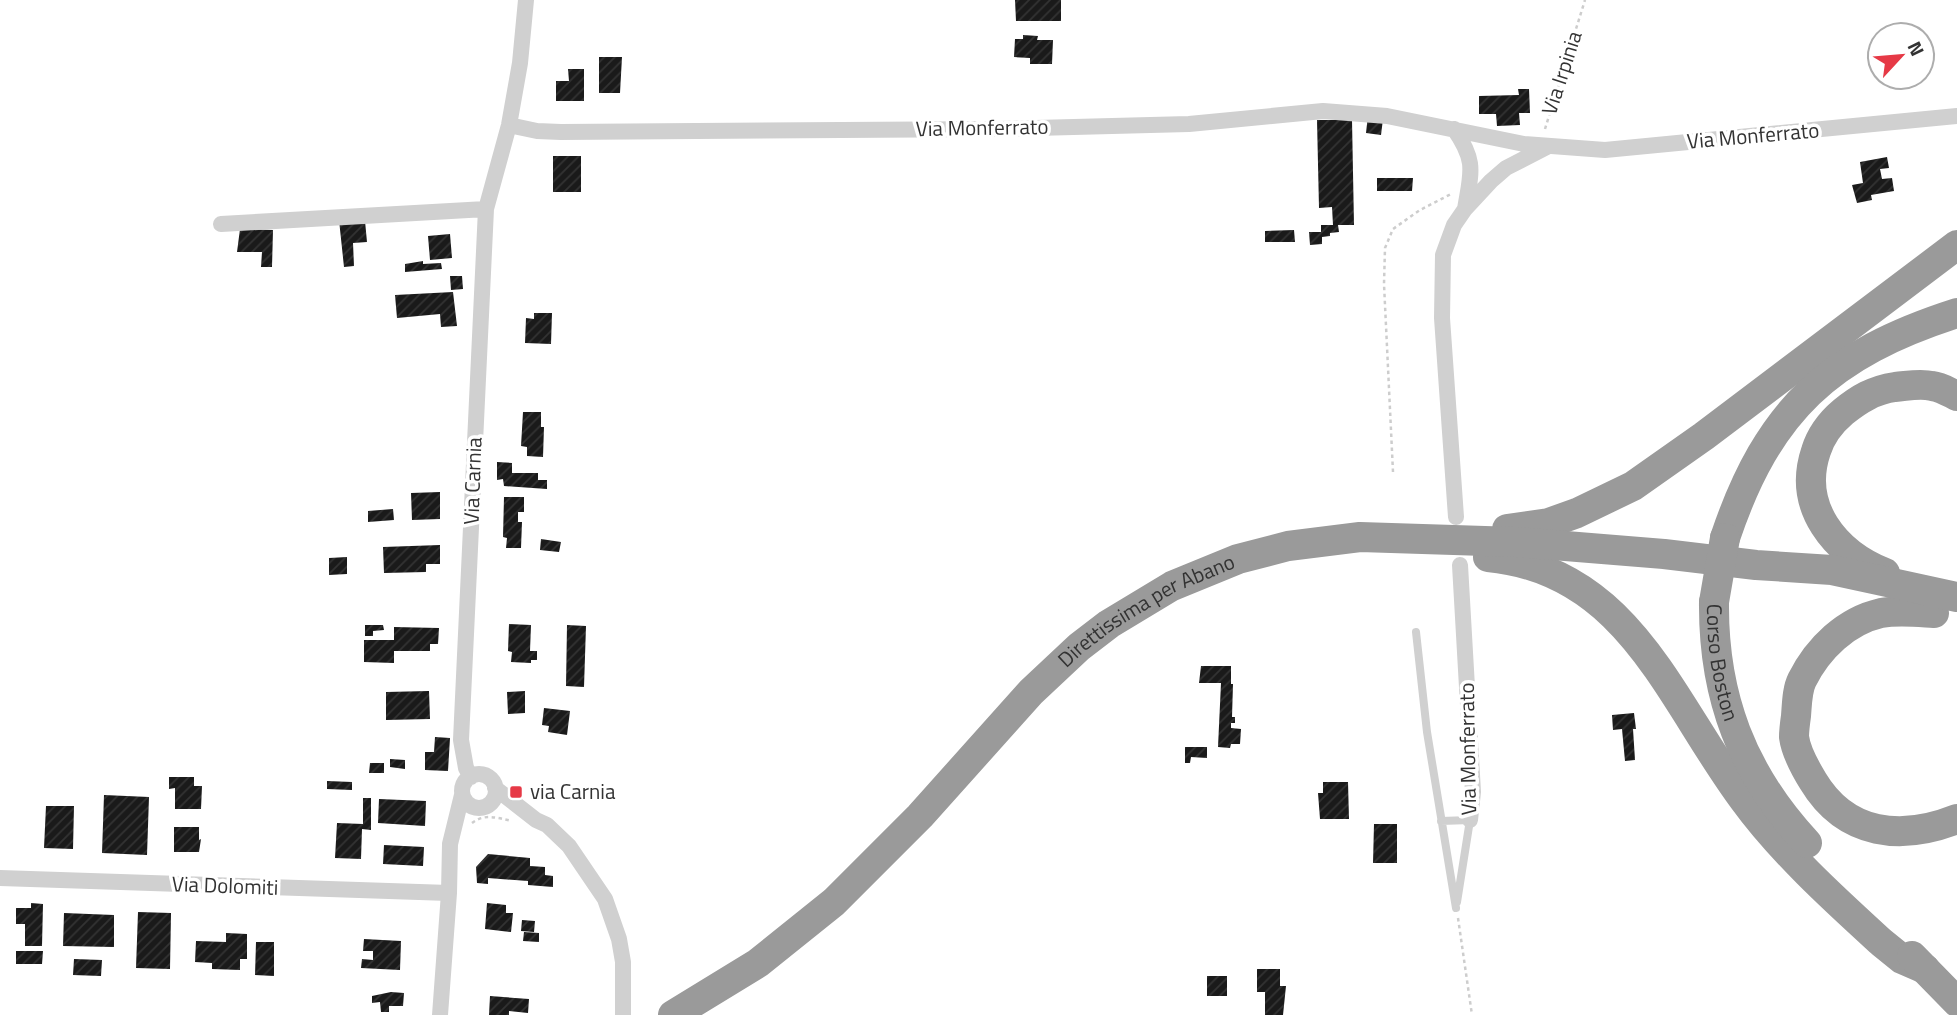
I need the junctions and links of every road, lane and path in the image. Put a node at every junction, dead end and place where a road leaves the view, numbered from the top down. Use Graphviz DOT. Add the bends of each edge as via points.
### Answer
graph roads {
  1 [pos="526,0"];
  2 [pos="1585,0"];
  3 [pos="1957,117"];
  4 [pos="509,125"];
  5 [pos="1454,130"];
  6 [pos="1502,139"];
  7 [pos="1546,146"];
  8 [pos="1472,162"];
  9 [pos="1506,168"];
  10 [pos="1469,185"];
  11 [pos="486,209"];
  12 [pos="1465,209"];
  13 [pos="221,224"];
  14 [pos="1957,245"];
  15 [pos="1957,313"];
  16 [pos="1957,396"];
  17 [pos="1393,472"];
  18 [pos="1456,517"];
  19 [pos="1360,537"];
  20 [pos="1460,565"];
  21 [pos="1945,605"];
  22 [pos="1416,632"];
  23 [pos="477,776"];
  24 [pos="495,788"];
  25 [pos="462,795"];
  26 [pos="513,801"];
  27 [pos="490,804"];
  28 [pos="474,807"];
  29 [pos="1957,819"];
  30 [pos="1470,820"];
  31 [pos="1441,821"];
  32 [pos="463,822"];
  33 [pos="516,822"];
  34 [pos="0,878"];
  35 [pos="449,893"];
  36 [pos="1456,908"];
  37 [pos="1925,969"];
  38 [pos="1957,1002"];
  39 [pos="440,1015"];
  40 [pos="623,1015"];
  41 [pos="673,1015"];
  42 [pos="1472,1015"];
  1 -- 4 [label="street, Via Carnia"];
  2 -- 7 [label="path, Via Irpinia" via="1545,126"];
  3 -- 7 [label="street, Via Monferrato" via="1605,150"];
  4 -- 5 [label="street, Via Monferrato" via="561,132 999,129 1210,123 1323,111 1387,116"];
  4 -- 11 [label="street, Via Carnia"];
  5 -- 6 [label="street, Via Monferrato"];
  5 -- 8 [label="street"];
  6 -- 7 [label="street, Via Monferrato"];
  6 -- 8 [label="street"];
  6 -- 9 [label="street" via="1510,159"];
  7 -- 9 [label="street"];
  8 -- 10 [label="street"];
  9 -- 12 [label="street"];
  10 -- 12 [label="street"];
  10 -- 17 [label="path" via="1394,229 1385,248"];
  11 -- 13 [label="street"];
  11 -- 23 [label="street, Via Carnia" via="461,740 466,768"];
  12 -- 18 [label="street" via="1443,255 1441,288"];
  14 -- 19 [label="highway" via="1704,436 1611,498 1531,527 1421,529"];
  15 -- 37 [label="highway, Corso Boston, bridge" via="1884,341 1824,378 1782,421 1740,495 1725,538 1714,602 1722,692 1734,731 1767,794 1791,826"];
  16 -- 21 [label="highway" via="1916,384 1881,389 1860,398 1832,421 1819,441 1811,467 1817,513 1842,547"];
  19 -- 21 [label="highway, Direttissima per Abano" via="1516,542 1664,554 1756,565"];
  19 -- 37 [label="highway" via="1427,552 1527,564 1588,592 1632,633 1768,830 1881,942 1902,959"];
  19 -- 41 [label="highway, Direttissima per Abano" via="1288,546 1238,559 1172,586 1109,624 1031,692 920,816 834,902 758,963"];
  20 -- 30 [label="street, Via Monferrato" via="1473,792"];
  21 -- 29 [label="highway" via="1880,613 1852,624 1822,648 1801,681 1794,737 1804,768 1819,793 1862,826 1919,831"];
  22 -- 31 [label="lane, Via Monferrato"];
  23 -- 24 [label="street" via="489,778"];
  23 -- 25 [label="street" via="464,784"];
  24 -- 26 [label="street"];
  24 -- 27 [label="street"];
  25 -- 28 [label="street"];
  25 -- 32 [label="street"];
  26 -- 27 [label="street"];
  26 -- 40 [label="street" via="569,846 605,899 621,951"];
  27 -- 28 [label="street"];
  28 -- 32 [label="street"];
  30 -- 31 [label="lane"];
  30 -- 36 [label="lane, Via Monferrato"];
  31 -- 36 [label="lane, Via Monferrato"];
  32 -- 33 [label="path" via="490,816"];
  32 -- 35 [label="street" via="450,844"];
  34 -- 35 [label="street, Via Dolomiti"];
  35 -- 39 [label="street"];
  36 -- 42 [label="path"];
  37 -- 38 [label="highway, Corso Boston"];
}
